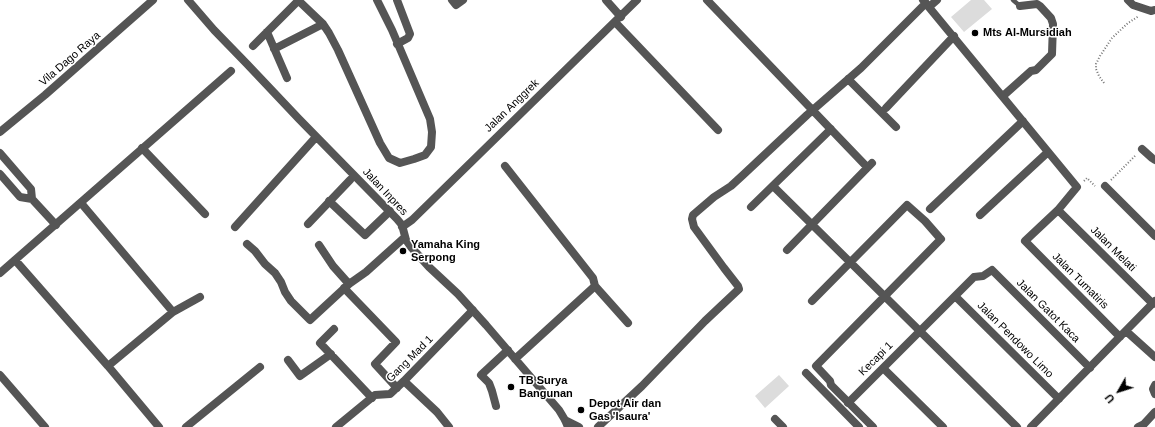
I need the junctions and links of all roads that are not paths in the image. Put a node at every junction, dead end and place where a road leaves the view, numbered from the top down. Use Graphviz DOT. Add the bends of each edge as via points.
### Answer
graph roads {
  1 [pos="188,0"];
  2 [pos="299,0"];
  3 [pos="397,0"];
  4 [pos="452,0"];
  5 [pos="463,0"];
  6 [pos="606,0"];
  7 [pos="637,0"];
  8 [pos="707,0"];
  9 [pos="937,0"];
  10 [pos="1013,0"];
  11 [pos="1128,0"];
  12 [pos="151,1"];
  13 [pos="379,1"];
  14 [pos="926,3"];
  15 [pos="1020,6"];
  16 [pos="1153,10"];
  17 [pos="618,20"];
  18 [pos="323,24"];
  19 [pos="266,32"];
  20 [pos="954,36"];
  21 [pos="397,44"];
  22 [pos="253,46"];
  23 [pos="274,49"];
  24 [pos="232,71"];
  25 [pos="287,78"];
  26 [pos="848,79"];
  27 [pos="1003,96"];
  28 [pos="886,108"];
  29 [pos="812,110"];
  30 [pos="1023,120"];
  31 [pos="896,126"];
  32 [pos="831,129"];
  33 [pos="718,130"];
  34 [pos="0,132"];
  35 [pos="316,137"];
  36 [pos="142,148"];
  37 [pos="1142,149"];
  38 [pos="1048,152"];
  39 [pos="0,153"];
  40 [pos="1155,160"];
  41 [pos="505,166"];
  42 [pos="0,174"];
  43 [pos="350,180"];
  44 [pos="773,186"];
  45 [pos="1105,186"];
  46 [pos="32,199"];
  47 [pos="329,201"];
  48 [pos="81,203"];
  49 [pos="751,207"];
  50 [pos="930,209"];
  51 [pos="1058,210"];
  52 [pos="390,211"];
  53 [pos="205,214"];
  54 [pos="980,215"];
  55 [pos="308,224"];
  56 [pos="812,224"];
  57 [pos="56,225"];
  58 [pos="235,226"];
  59 [pos="402,227"];
  60 [pos="1155,236"];
  61 [pos="405,237"];
  62 [pos="247,244"];
  63 [pos="318,245"];
  64 [pos="787,250"];
  65 [pos="15,260"];
  66 [pos="850,262"];
  67 [pos="992,270"];
  68 [pos="0,273"];
  69 [pos="347,286"];
  70 [pos="595,286"];
  71 [pos="885,296"];
  72 [pos="955,296"];
  73 [pos="200,297"];
  74 [pos="812,301"];
  75 [pos="1154,302"];
  76 [pos="474,310"];
  77 [pos="174,312"];
  78 [pos="628,324"];
  79 [pos="334,329"];
  80 [pos="920,331"];
  81 [pos="1123,334"];
  82 [pos="508,350"];
  83 [pos="331,354"];
  84 [pos="1155,357"];
  85 [pos="516,359"];
  86 [pos="288,360"];
  87 [pos="108,366"];
  88 [pos="260,367"];
  89 [pos="883,368"];
  90 [pos="1090,368"];
  91 [pos="806,373"];
  92 [pos="0,375"];
  93 [pos="404,381"];
  94 [pos="1155,385"];
  95 [pos="397,388"];
  96 [pos="1155,394"];
  97 [pos="372,398"];
  98 [pos="1059,399"];
  99 [pos="848,403"];
  100 [pos="496,406"];
  101 [pos="1155,412"];
  102 [pos="775,419"];
  103 [pos="567,423"];
  104 [pos="45,427"];
  105 [pos="159,427"];
  106 [pos="186,427"];
  107 [pos="336,427"];
  108 [pos="449,427"];
  109 [pos="578,427"];
  110 [pos="598,427"];
  111 [pos="783,427"];
  112 [pos="859,427"];
  113 [pos="873,427"];
  114 [pos="943,427"];
  115 [pos="1018,427"];
  116 [pos="1031,427"];
  117 [pos="1138,427"];
  1 -- 35 [label="street, Jalan Inpres"];
  2 -- 18 [label="street"];
  2 -- 19 [label="street"];
  3 -- 21 [label="street" via="410,34"];
  4 -- 5 [label="street" via="456,5"];
  6 -- 17 [label="street"];
  7 -- 17 [label="street, Jalan Anggrek"];
  8 -- 29 [label="street"];
  9 -- 14 [label="street"];
  10 -- 15 [label="lane"];
  11 -- 16 [label="street" via="1132,5"];
  12 -- 34 [label="street, Vila Dago Raya"];
  13 -- 21 [label="street"];
  14 -- 20 [label="street"];
  14 -- 26 [label="street"];
  15 -- 27 [label="street" via="1037,4 1051,18 1052,54"];
  17 -- 33 [label="street"];
  17 -- 59 [label="street, Jalan Anggrek"];
  18 -- 21 [label="street" via="338,50 380,143 389,158 400,163 426,154 430,148 432,132 430,119"];
  18 -- 23 [label="street"];
  19 -- 22 [label="street"];
  19 -- 23 [label="street"];
  20 -- 27 [label="street"];
  20 -- 28 [label="street"];
  23 -- 25 [label="street"];
  24 -- 36 [label="street"];
  26 -- 29 [label="street"];
  26 -- 31 [label="street"];
  27 -- 30 [label="street"];
  29 -- 32 [label="street"];
  29 -- 110 [label="street" via="743,176 693,215 694,227 739,289"];
  30 -- 38 [label="street"];
  30 -- 50 [label="street"];
  32 -- 44 [label="street"];
  32 -- 56 [label="street" via="870,165"];
  35 -- 52 [label="street, Jalan Inpres"];
  35 -- 58 [label="street"];
  36 -- 48 [label="street"];
  36 -- 53 [label="street"];
  37 -- 40 [label="street"];
  38 -- 51 [label="street" via="1077,187"];
  38 -- 54 [label="street"];
  39 -- 46 [label="street" via="31,189"];
  41 -- 70 [label="street" via="593,278"];
  42 -- 46 [label="street" via="20,197"];
  43 -- 47 [label="street"];
  44 -- 49 [label="street"];
  44 -- 56 [label="street"];
  45 -- 60 [label="street"];
  46 -- 57 [label="street"];
  47 -- 52 [label="street" via="365,235"];
  47 -- 55 [label="street"];
  48 -- 57 [label="street"];
  48 -- 77 [label="street"];
  51 -- 75 [label="street, Jalan Melati"];
  51 -- 81 [label="street, Jalan Tumatiris" via="1025,241"];
  52 -- 59 [label="street, Jalan Inpres"];
  56 -- 64 [label="street"];
  56 -- 66 [label="street"];
  57 -- 65 [label="street"];
  59 -- 61 [label="street, Jalan Inpres"];
  61 -- 69 [label="street"];
  61 -- 76 [label="street, Jalan Inpres" via="421,258"];
  62 -- 69 [label="street" via="275,274 291,301 310,320"];
  63 -- 69 [label="street"];
  65 -- 68 [label="street"];
  65 -- 87 [label="street"];
  66 -- 71 [label="street"];
  66 -- 71 [label="street" via="907,205 925,221 940,239"];
  66 -- 74 [label="street"];
  67 -- 72 [label="street, Kecapi 1" via="983,276 974,277"];
  67 -- 90 [label="street, Jalan Gatot Kaca"];
  69 -- 95 [label="street" via="396,342 375,364"];
  70 -- 78 [label="street"];
  70 -- 85 [label="street"];
  71 -- 80 [label="street"];
  71 -- 99 [label="street" via="816,366"];
  72 -- 80 [label="street, Kecapi 1"];
  72 -- 98 [label="street, Jalan Pendowo Limo"];
  73 -- 77 [label="street"];
  75 -- 81 [label="street"];
  76 -- 82 [label="street, Jalan Inpres"];
  76 -- 93 [label="street, Gang Mad 1"];
  77 -- 87 [label="street"];
  79 -- 83 [label="street" via="320,342"];
  80 -- 89 [label="street, Kecapi 1"];
  80 -- 115 [label="street"];
  81 -- 84 [label="street, Jalan Tumatiris"];
  81 -- 90 [label="street"];
  82 -- 85 [label="street, Jalan Inpres"];
  82 -- 100 [label="street" via="481,375 492,391"];
  83 -- 86 [label="street" via="300,376"];
  83 -- 97 [label="street"];
  85 -- 103 [label="street, Jalan Inpres" via="553,402"];
  87 -- 105 [label="street"];
  88 -- 106 [label="street"];
  89 -- 99 [label="street, Kecapi 1"];
  89 -- 114 [label="street"];
  90 -- 98 [label="street"];
  91 -- 112 [label="street"];
  92 -- 104 [label="street"];
  93 -- 95 [label="street, Gang Mad 1"];
  93 -- 108 [label="street"];
  94 -- 96 [label="street"];
  95 -- 97 [label="street, Gang Mad 1" via="390,394 376,395"];
  97 -- 107 [label="street, Gang Mad 1"];
  98 -- 116 [label="street"];
  99 -- 113 [label="street"];
  101 -- 117 [label="street"];
  102 -- 111 [label="street"];
  103 -- 109 [label="street"];
}
